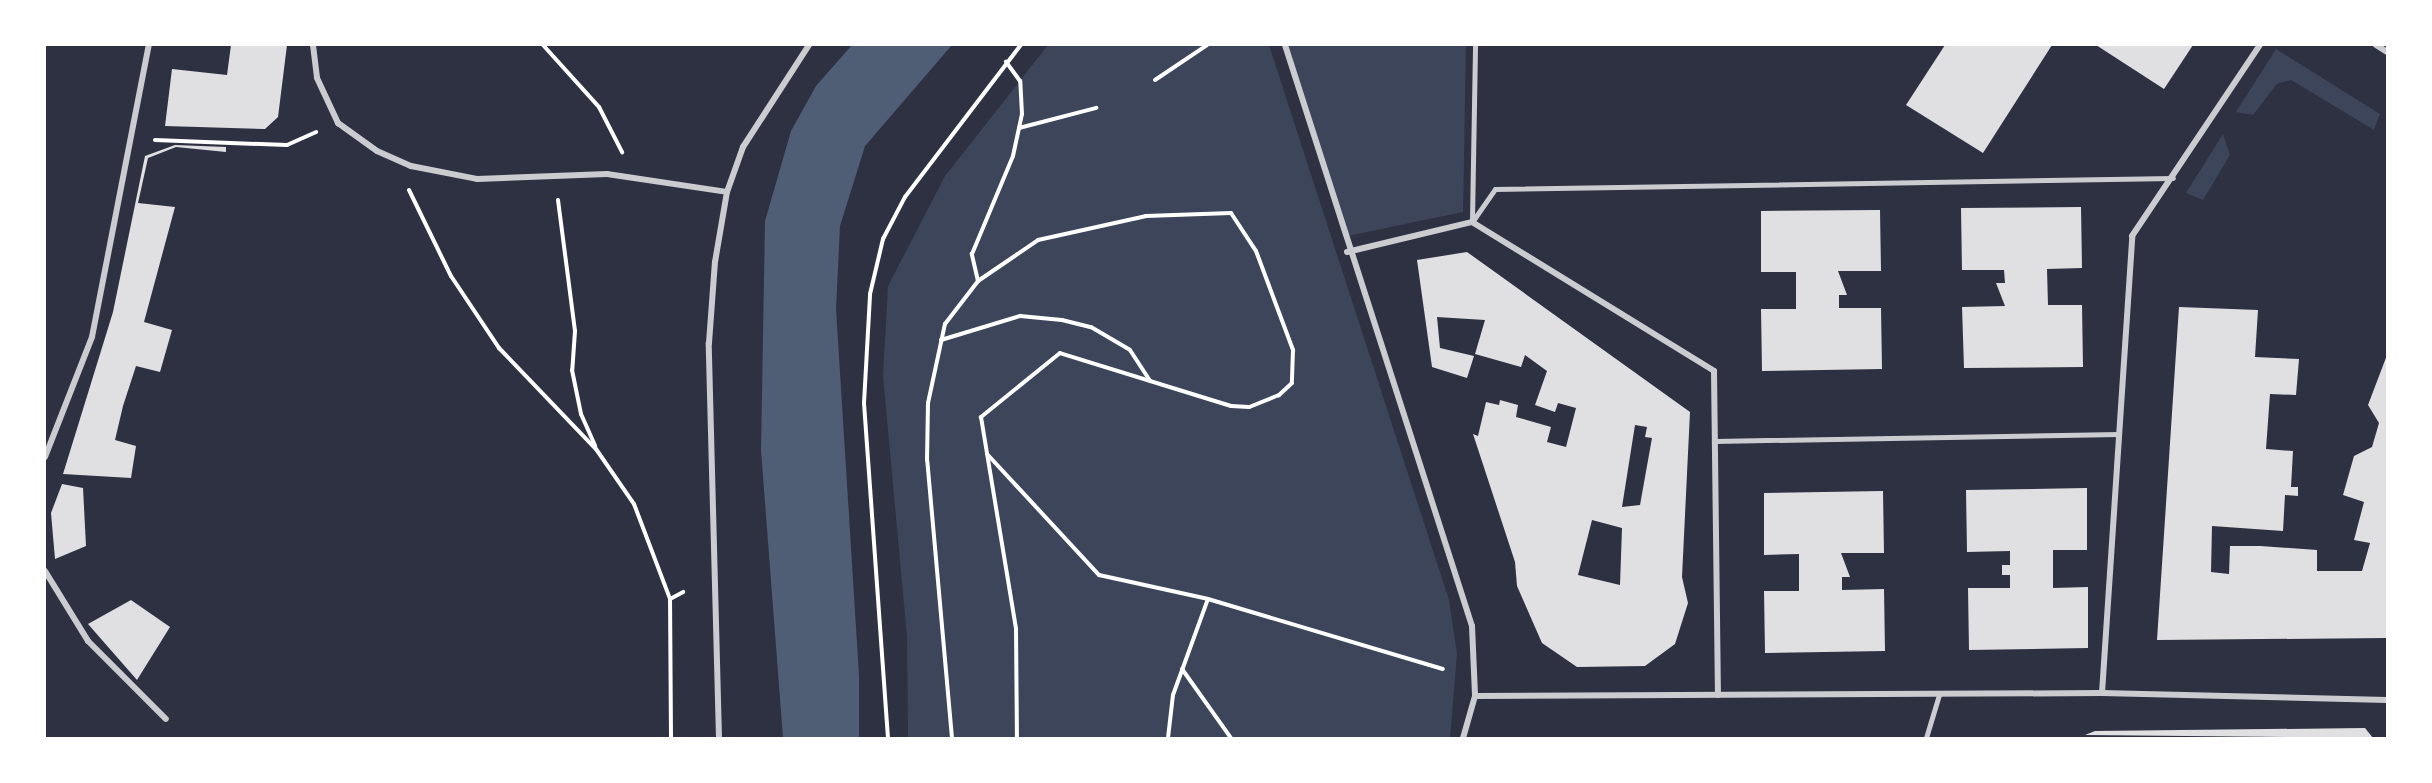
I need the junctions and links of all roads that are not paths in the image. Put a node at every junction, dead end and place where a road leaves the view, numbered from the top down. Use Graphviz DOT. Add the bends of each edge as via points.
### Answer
graph roads {
  1 [pos="149,45"];
  2 [pos="313,45"];
  3 [pos="809,45"];
  4 [pos="1284,45"];
  5 [pos="1475,45"];
  6 [pos="2260,45"];
  7 [pos="2376,45"];
  8 [pos="2387,52"];
  9 [pos="2173,178"];
  10 [pos="727,192"];
  11 [pos="1472,222"];
  12 [pos="1347,252"];
  13 [pos="2119,434"];
  14 [pos="1715,441"];
  15 [pos="45,457"];
  16 [pos="45,571"];
  17 [pos="2102,693"];
  18 [pos="1718,695"];
  19 [pos="1938,695"];
  20 [pos="1475,696"];
  21 [pos="2387,700"];
  22 [pos="166,719"];
  23 [pos="719,738"];
  24 [pos="1463,738"];
  25 [pos="1926,738"];
  1 -- 15 [label="street" via="134,139 92,336"];
  2 -- 10 [label="street" via="316,78 338,123 397,160 441,175 477,179 637,179"];
  3 -- 10 [label="street" via="743,147"];
  4 -- 12 [label="street"];
  5 -- 11 [label="street"];
  6 -- 9 [label="street"];
  7 -- 8 [label="street"];
  9 -- 11 [label="street" via="1496,189"];
  9 -- 13 [label="street" via="2132,236"];
  10 -- 23 [label="street" via="709,343"];
  11 -- 12 [label="street"];
  11 -- 14 [label="street" via="1714,371"];
  12 -- 20 [label="street" via="1468,608 1476,652"];
  13 -- 14 [label="street"];
  13 -- 17 [label="street"];
  14 -- 18 [label="street"];
  16 -- 22 [label="street" via="88,641"];
  17 -- 19 [label="street"];
  17 -- 21 [label="street"];
  18 -- 19 [label="street"];
  18 -- 20 [label="street"];
  19 -- 25 [label="lane"];
  20 -- 24 [label="street"];
}
